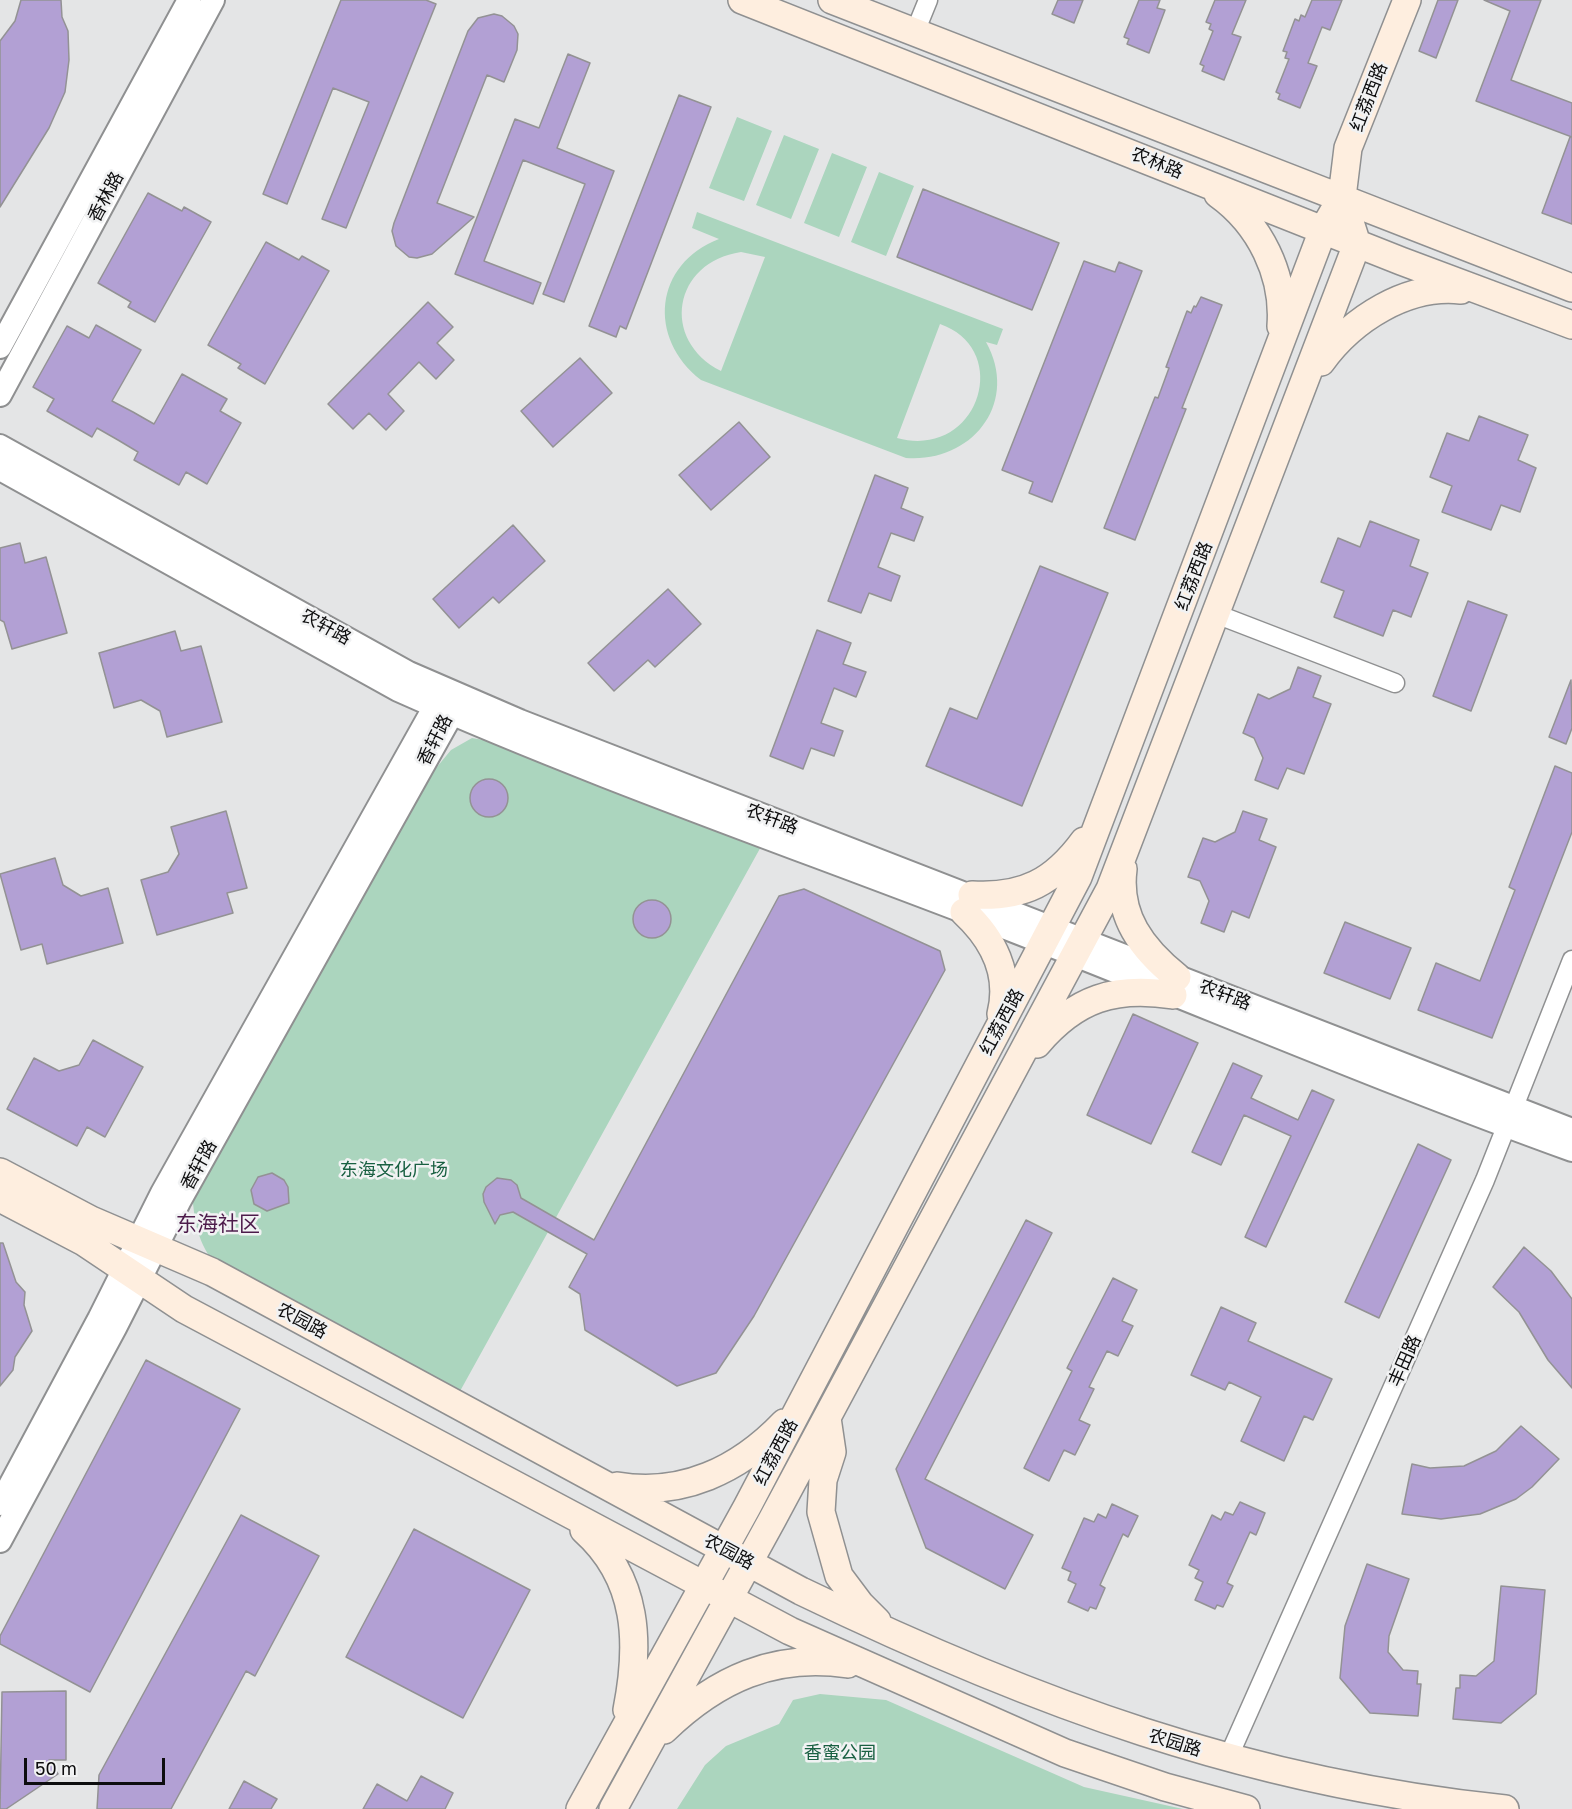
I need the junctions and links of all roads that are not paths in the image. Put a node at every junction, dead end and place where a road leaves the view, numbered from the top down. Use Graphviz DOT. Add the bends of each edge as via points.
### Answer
graph roads {
  1 [pos="189,0"];
  2 [pos="213,0"];
  3 [pos="742,0"];
  4 [pos="832,0"];
  5 [pos="928,0"];
  6 [pos="1407,0"];
  7 [pos="915,32"];
  8 [pos="152,66"];
  9 [pos="172,75"];
  10 [pos="129,130"];
  11 [pos="1200,181"];
  12 [pos="1342,197"];
  13 [pos="1323,230"];
  14 [pos="1358,244"];
  15 [pos="1572,288"];
  16 [pos="1490,294"];
  17 [pos="1572,325"];
  18 [pos="0,346"];
  19 [pos="1274,362"];
  20 [pos="1301,393"];
  21 [pos="0,395"];
  22 [pos="0,446"];
  23 [pos="0,470"];
  24 [pos="1216,614"];
  25 [pos="1395,683"];
  26 [pos="446,704"];
  27 [pos="1104,810"];
  28 [pos="1125,852"];
  29 [pos="968,904"];
  30 [pos="1048,935"];
  31 [pos="1079,948"];
  32 [pos="1572,960"];
  33 [pos="1175,986"];
  34 [pos="997,1031"];
  35 [pos="1011,1074"];
  36 [pos="1511,1116"];
  37 [pos="1572,1130"];
  38 [pos="1572,1150"];
  39 [pos="0,1172"];
  40 [pos="0,1198"];
  41 [pos="147,1244"];
  42 [pos="132,1275"];
  43 [pos="800,1407"];
  44 [pos="827,1418"];
  45 [pos="603,1484"];
  46 [pos="0,1504"];
  47 [pos="566,1513"];
  48 [pos="0,1541"];
  49 [pos="724,1549"];
  50 [pos="749,1562"];
  51 [pos="704,1586"];
  52 [pos="728,1599"];
  53 [pos="891,1634"];
  54 [pos="867,1667"];
  55 [pos="622,1734"];
  56 [pos="647,1747"];
  57 [pos="1228,1758"];
  58 [pos="580,1809"];
  59 [pos="613,1809"];
  60 [pos="1246,1809"];
  61 [pos="1505,1809"];
  1 -- 8 [label="street, 香林路"];
  2 -- 9 [label="street, 香林路"];
  3 -- 11 [label="main road, 农林路"];
  4 -- 7 [label="main road, 农林路"];
  5 -- 7 [label="street"];
  6 -- 12 [label="main road, 红荔西路" via="1348,148"];
  7 -- 12 [label="main road, 农林路"];
  8 -- 9 [label="street"];
  8 -- 10 [label="street, 香林路"];
  9 -- 10 [label="street, 香林路"];
  10 -- 18 [label="street, 香林路"];
  10 -- 21 [label="street, 香林路"];
  11 -- 13 [label="main road, 农林路"];
  11 -- 19 [label="main road" via="1224,198 1256,231 1271,261 1283,303"];
  12 -- 13 [label="main road, 红荔西路"];
  12 -- 14 [label="main road, 红荔西路"];
  12 -- 15 [label="main road, 农林路"];
  13 -- 14 [label="main road, 农林路"];
  13 -- 19 [label="main road, 红荔西路"];
  14 -- 16 [label="main road, 农林路"];
  14 -- 20 [label="main road, 红荔西路"];
  16 -- 17 [label="main road, 农林路"];
  16 -- 20 [label="main road" via="1452,289 1422,291 1364,318 1329,352"];
  19 -- 27 [label="main road, 红荔西路"];
  20 -- 24 [label="main road, 红荔西路"];
  22 -- 26 [label="street, 农轩路" via="399,667"];
  23 -- 26 [label="street, 农轩路" via="387,684"];
  24 -- 25 [label="street"];
  24 -- 28 [label="main road, 红荔西路"];
  26 -- 29 [label="street, 农轩路" via="520,721 845,857"];
  26 -- 41 [label="street, 香轩路" via="178,1202"];
  27 -- 29 [label="main road" via="1073,856 1048,879 1017,893"];
  27 -- 30 [label="main road, 红荔西路" via="1078,877"];
  28 -- 31 [label="main road, 红荔西路"];
  28 -- 33 [label="main road" via="1121,881 1124,907 1143,946"];
  29 -- 30 [label="street, 农轩路"];
  29 -- 34 [label="main road" via="990,940 1005,980"];
  30 -- 31 [label="street, 农轩路"];
  30 -- 34 [label="main road, 红荔西路"];
  31 -- 33 [label="street, 农轩路"];
  31 -- 35 [label="main road, 红荔西路"];
  32 -- 36 [label="street, 丰田路"];
  33 -- 35 [label="main road" via="1102,997 1066,1016"];
  33 -- 36 [label="street, 农轩路"];
  34 -- 43 [label="main road, 红荔西路"];
  35 -- 44 [label="main road, 红荔西路"];
  36 -- 37 [label="street, 农轩路"];
  36 -- 38 [label="street, 农轩路"];
  36 -- 57 [label="street, 丰田路"];
  39 -- 41 [label="main road, 农园路" via="91,1220"];
  40 -- 42 [label="main road" via="84,1242"];
  41 -- 42 [label="street, 香轩路"];
  41 -- 45 [label="main road, 农园路" via="212,1272"];
  42 -- 46 [label="street, 香轩路"];
  42 -- 47 [label="main road" via="184,1310"];
  42 -- 48 [label="street, 香轩路"];
  43 -- 45 [label="main road" via="769,1439 736,1464 701,1480 640,1490"];
  43 -- 49 [label="main road, 红荔西路"];
  44 -- 50 [label="main road, 红荔西路"];
  44 -- 53 [label="main road" via="832,1452 823,1480 821,1512 839,1576 860,1604"];
  45 -- 49 [label="main road, 农园路"];
  47 -- 51 [label="main road"];
  47 -- 55 [label="main road" via="598,1542 628,1599 636,1639"];
  49 -- 50 [label="main road, 农园路"];
  49 -- 51 [label="main road, 红荔西路"];
  50 -- 52 [label="main road, 红荔西路"];
  50 -- 53 [label="main road, 农园路"];
  51 -- 52 [label="main road"];
  51 -- 55 [label="main road, 红荔西路"];
  52 -- 54 [label="main road"];
  52 -- 56 [label="main road, 红荔西路"];
  53 -- 57 [label="main road, 农园路" via="1076,1710"];
  54 -- 56 [label="main road" via="828,1661 789,1663 759,1670 719,1685"];
  54 -- 60 [label="main road" via="1065,1753"];
  55 -- 56 [label="main road"];
  55 -- 58 [label="main road, 红荔西路"];
  56 -- 59 [label="main road, 红荔西路"];
  57 -- 61 [label="main road, 农园路" via="1376,1792"];
}
